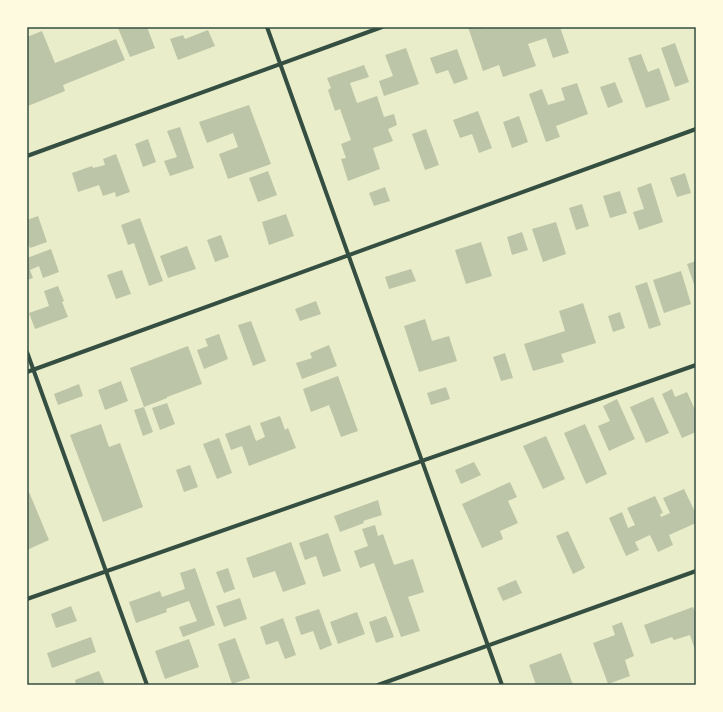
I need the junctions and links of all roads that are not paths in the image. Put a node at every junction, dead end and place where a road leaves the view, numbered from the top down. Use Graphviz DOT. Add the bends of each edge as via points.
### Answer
graph roads {
  1 [pos="268,27"];
  2 [pos="382,27"];
  3 [pos="280,64"];
  4 [pos="696,129"];
  5 [pos="27,156"];
  6 [pos="349,255"];
  7 [pos="27,352"];
  8 [pos="696,365"];
  9 [pos="33,369"];
  10 [pos="27,372"];
  11 [pos="422,460"];
  12 [pos="106,571"];
  13 [pos="696,571"];
  14 [pos="27,599"];
  15 [pos="488,645"];
  16 [pos="147,685"];
  17 [pos="378,685"];
  18 [pos="502,685"];
  1 -- 3 [label="street"];
  2 -- 3 [label="street"];
  3 -- 5 [label="street"];
  3 -- 6 [label="street"];
  4 -- 6 [label="street"];
  6 -- 9 [label="street"];
  6 -- 11 [label="street"];
  7 -- 9 [label="street"];
  8 -- 11 [label="street"];
  9 -- 10 [label="street"];
  9 -- 12 [label="street"];
  11 -- 12 [label="street"];
  11 -- 15 [label="street"];
  12 -- 14 [label="street"];
  12 -- 16 [label="street"];
  13 -- 15 [label="street"];
  15 -- 17 [label="street"];
  15 -- 18 [label="street"];
}
